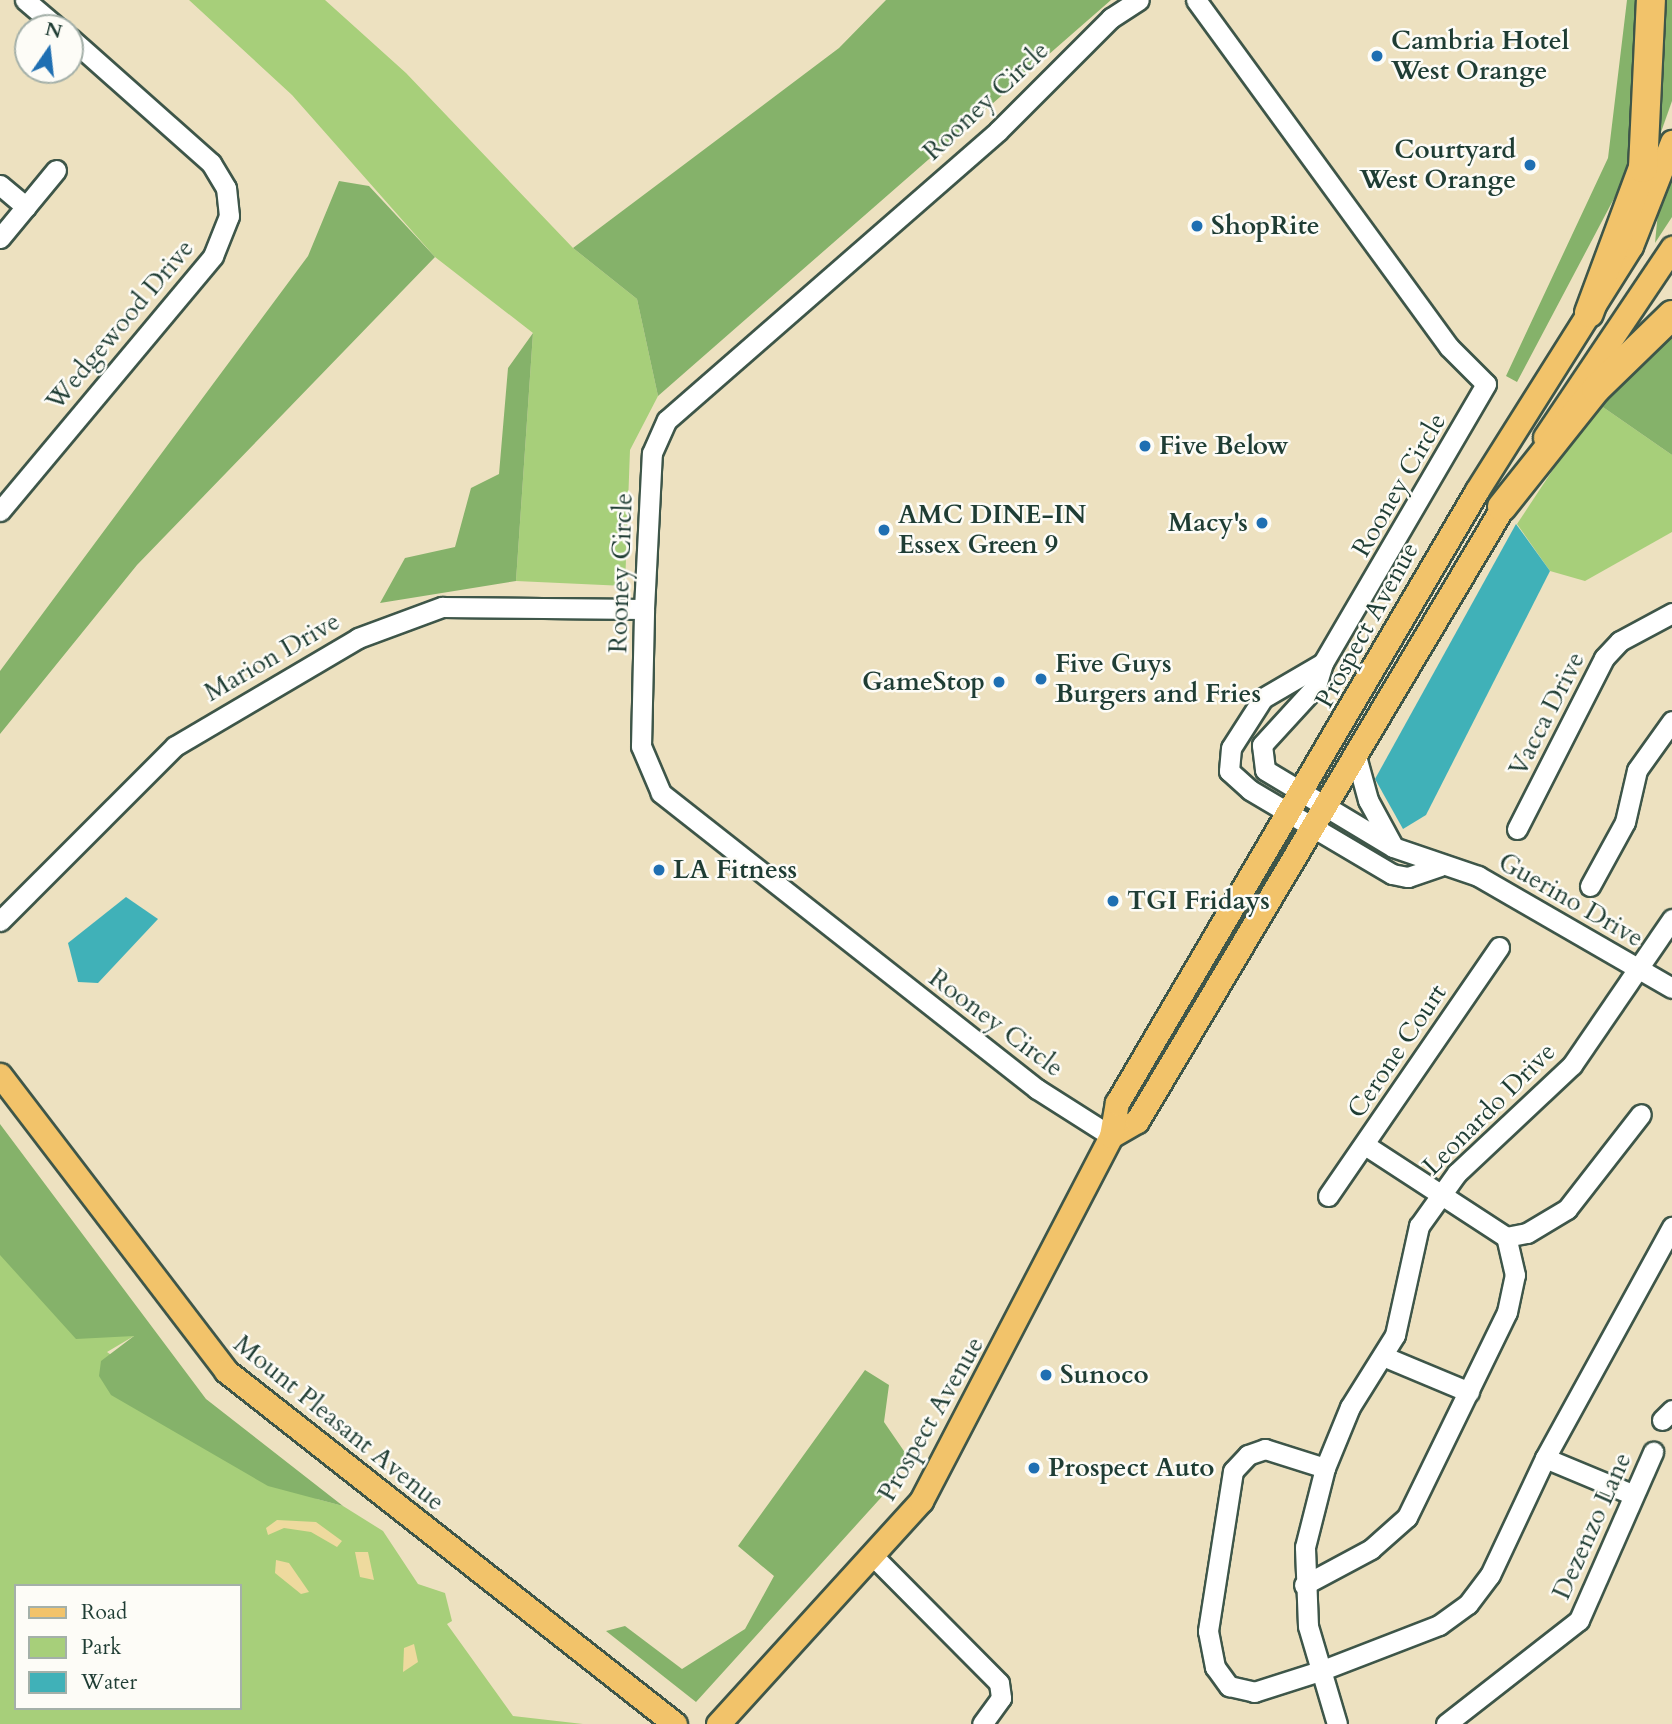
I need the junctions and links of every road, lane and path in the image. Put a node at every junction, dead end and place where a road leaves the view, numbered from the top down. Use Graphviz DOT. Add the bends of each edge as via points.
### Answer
graph roads {
  1 [pos="24,0"];
  2 [pos="1139,0"];
  3 [pos="1196,0"];
  4 [pos="1651,0"];
  5 [pos="41,14"];
  6 [pos="84,50"];
  7 [pos="1672,142"];
  8 [pos="56,170"];
  9 [pos="0,185"];
  10 [pos="26,206"];
  11 [pos="0,238"];
  12 [pos="1672,248"];
  13 [pos="1589,313"];
  14 [pos="1672,314"];
  15 [pos="1502,507"];
  16 [pos="0,511"];
  17 [pos="644,609"];
  18 [pos="1672,613"];
  19 [pos="1323,663"];
  20 [pos="1672,721"];
  21 [pos="1356,756"];
  22 [pos="1294,803"];
  23 [pos="1318,818"];
  24 [pos="1517,829"];
  25 [pos="1393,847"];
  26 [pos="1440,866"];
  27 [pos="1590,886"];
  28 [pos="1672,919"];
  29 [pos="0,921"];
  30 [pos="1499,947"];
  31 [pos="1636,968"];
  32 [pos="1672,988"];
  33 [pos="0,1075"];
  34 [pos="1641,1114"];
  35 [pos="1111,1136"];
  36 [pos="1365,1145"];
  37 [pos="1439,1194"];
  38 [pos="1328,1196"];
  39 [pos="1672,1227"];
  40 [pos="1506,1237"];
  41 [pos="1385,1357"];
  42 [pos="1469,1392"];
  43 [pos="1653,1452"];
  44 [pos="1545,1458"];
  45 [pos="1325,1468"];
  46 [pos="1634,1496"];
  47 [pos="875,1558"];
  48 [pos="1304,1585"];
  49 [pos="1320,1671"];
  50 [pos="675,1724"];
  51 [pos="718,1724"];
  52 [pos="982,1724"];
  53 [pos="1337,1724"];
  54 [pos="1446,1724"];
  1 -- 5 [label="street"];
  2 -- 17 [label="street, Rooney Circle" via="675,411 652,453"];
  3 -- 19 [label="street, Rooney Circle" via="1449,347 1486,383"];
  4 -- 13 [label="highway" via="1643,168"];
  6 -- 16 [label="street, Wedgewood Drive" via="206,158 229,202 221,244"];
  7 -- 13 [label="main road, Prospect Avenue" via="1631,247"];
  8 -- 10 [label="street"];
  9 -- 10 [label="street"];
  10 -- 11 [label="street"];
  12 -- 15 [label="main road, Prospect Avenue"];
  13 -- 22 [label="main road, Prospect Avenue" via="1469,503"];
  14 -- 15 [label="highway" via="1596,389"];
  15 -- 21 [label="main road, Prospect Avenue"];
  17 -- 29 [label="street, Marion Drive" via="442,607 358,638 175,746"];
  17 -- 35 [label="street, Rooney Circle" via="641,746 661,793 1037,1089"];
  18 -- 24 [label="street, Vacca Drive" via="1620,641 1604,658"];
  19 -- 22 [label="street, Rooney Circle" via="1316,686 1269,734 1260,755 1271,777"];
  19 -- 22 [label="street, Rooney Circle" via="1263,698 1227,757 1237,782"];
  20 -- 27 [label="street" via="1637,770 1625,822"];
  21 -- 23 [label="main road, Prospect Avenue"];
  21 -- 25 [label="street" via="1368,800"];
  22 -- 23 [label="street, Rooney Circle"];
  22 -- 35 [label="main road, Prospect Avenue" via="1117,1103"];
  23 -- 25 [label="street, Guerino Drive"];
  23 -- 26 [label="street" via="1392,874 1408,877"];
  23 -- 35 [label="main road, Prospect Avenue" via="1137,1121"];
  25 -- 26 [label="street, Guerino Drive"];
  26 -- 31 [label="street, Guerino Drive" via="1516,896"];
  28 -- 31 [label="street, Leonardo Drive"];
  30 -- 36 [label="street, Cerone Court"];
  31 -- 32 [label="street, Guerino Drive"];
  31 -- 37 [label="street, Leonardo Drive" via="1572,1065"];
  33 -- 50 [label="main road, Mount Pleasant Avenue" via="226,1371"];
  34 -- 40 [label="street" via="1567,1209 1527,1233"];
  35 -- 47 [label="main road, Prospect Avenue" via="922,1501"];
  36 -- 37 [label="street, Cerone Court"];
  36 -- 38 [label="street"];
  37 -- 40 [label="street, Cerone Court"];
  37 -- 41 [label="street, Leonardo Drive" via="1412,1247"];
  39 -- 44 [label="street"];
  40 -- 42 [label="street" via="1514,1292"];
  41 -- 42 [label="street"];
  41 -- 45 [label="street, Leonardo Drive" via="1350,1407"];
  42 -- 48 [label="street" via="1407,1517 1371,1549"];
  43 -- 46 [label="street, Dezenzo Lane"];
  44 -- 46 [label="street"];
  44 -- 49 [label="street" via="1490,1575 1468,1604 1439,1625"];
  45 -- 48 [label="street, Leonardo Drive" via="1305,1548"];
  45 -- 49 [label="street" via="1265,1450 1248,1455 1233,1471 1208,1631 1215,1667 1229,1686 1254,1692"];
  46 -- 54 [label="street, Dezenzo Lane" via="1578,1620"];
  47 -- 51 [label="main road, Prospect Avenue"];
  47 -- 52 [label="street" via="999,1683 1001,1698"];
  48 -- 49 [label="street, Leonardo Drive"];
  49 -- 53 [label="street, Leonardo Drive"];
}
